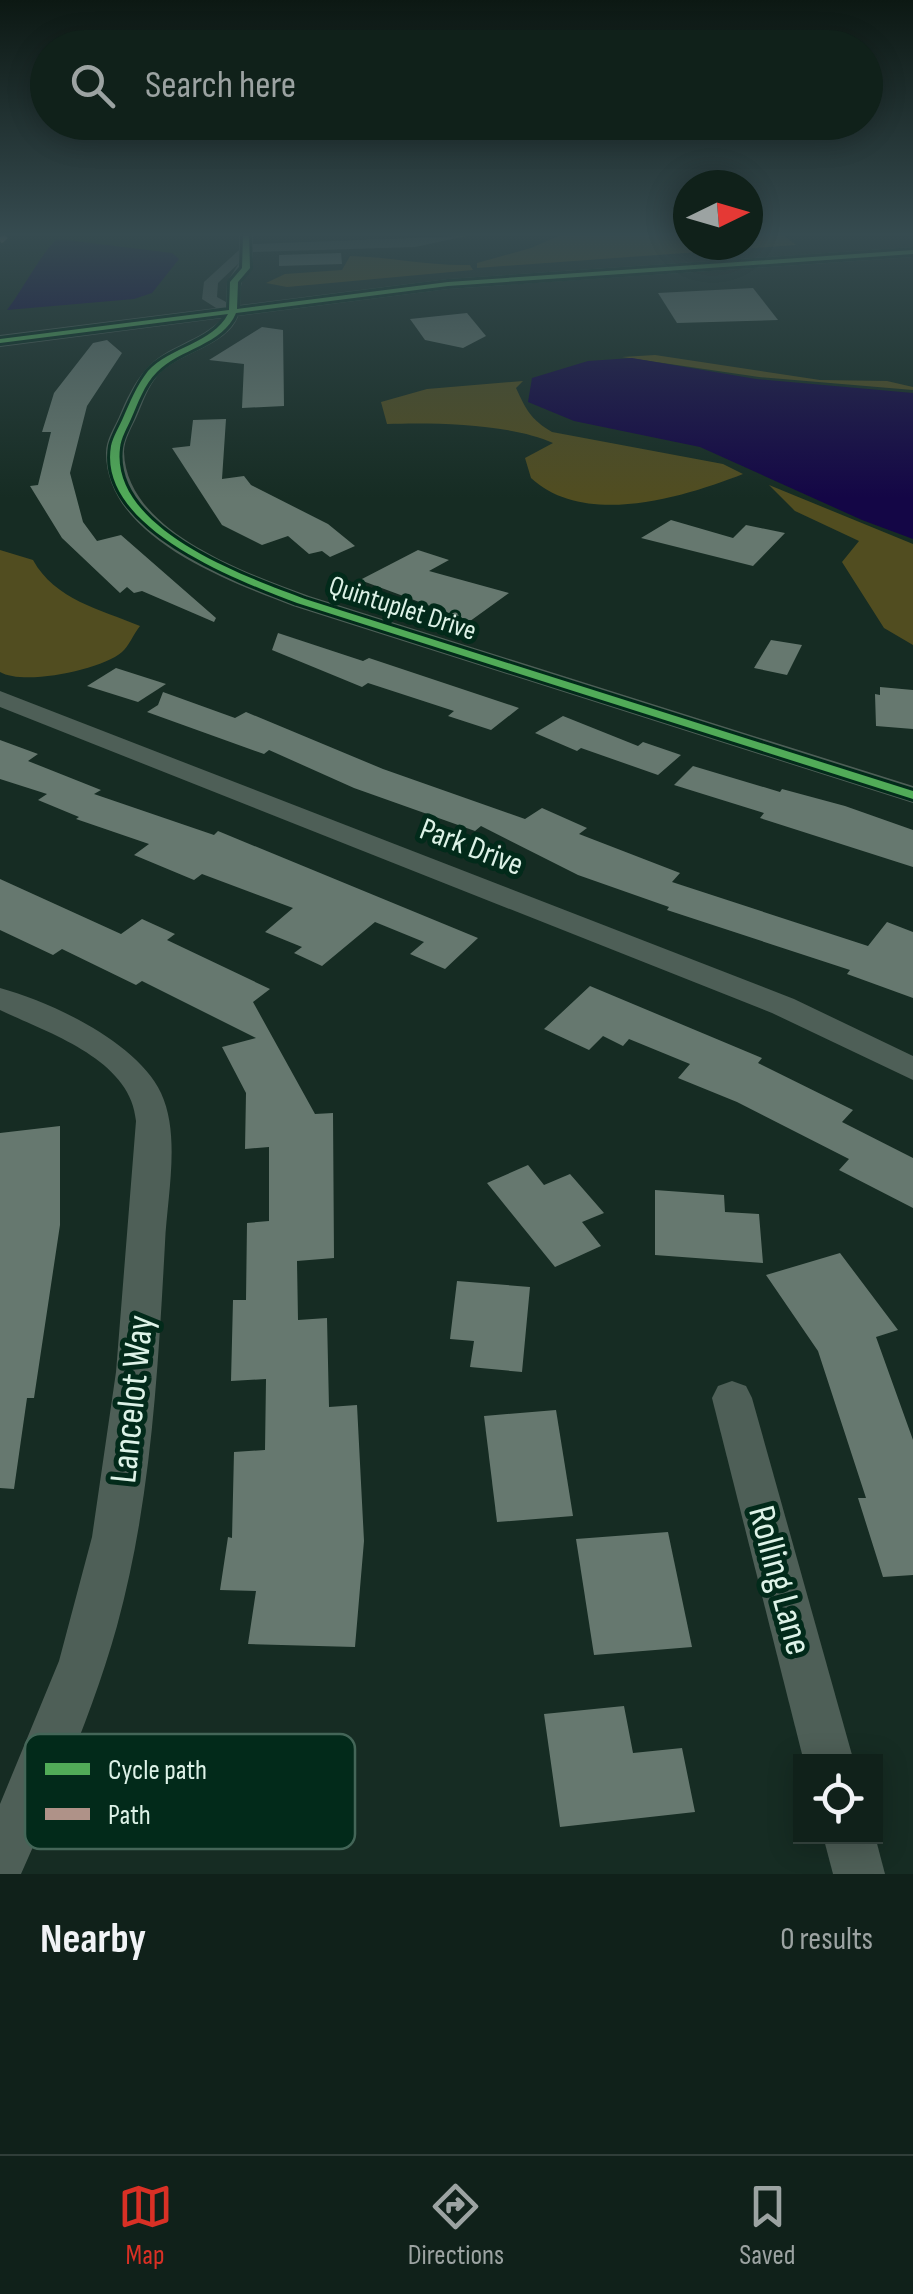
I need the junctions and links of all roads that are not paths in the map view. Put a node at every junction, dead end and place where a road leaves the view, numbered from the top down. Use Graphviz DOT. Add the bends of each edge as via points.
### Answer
graph roads {
  1 [pos="81,323"];
  2 [pos="114,323"];
  3 [pos="223,323"];
  4 [pos="0,333"];
  5 [pos="0,341"];
  6 [pos="0,698"];
  7 [pos="913,795"];
  8 [pos="0,998"];
  9 [pos="913,1069"];
  10 [pos="732,1398"];
  11 [pos="57,1734"];
  12 [pos="827,1754"];
  13 [pos="25,1807"];
  14 [pos="852,1844"];
  15 [pos="0,1862"];
  16 [pos="860,1874"];
  1 -- 4 [label="street"];
  2 -- 5 [label="street"];
  3 -- 7 [label="street, Quintuplet Drive" via="149,376 115,455 134,506 190,552 302,601"];
  6 -- 9 [label="street, Park Drive" via="783,1006"];
  8 -- 11 [label="street, Lancelot Way" via="98,1047 138,1079 152,1113 135,1409 102,1594"];
  10 -- 12 [label="street, Rolling Lane"];
  13 -- 15 [label="street, Lancelot Way"];
  14 -- 16 [label="street"];
}
